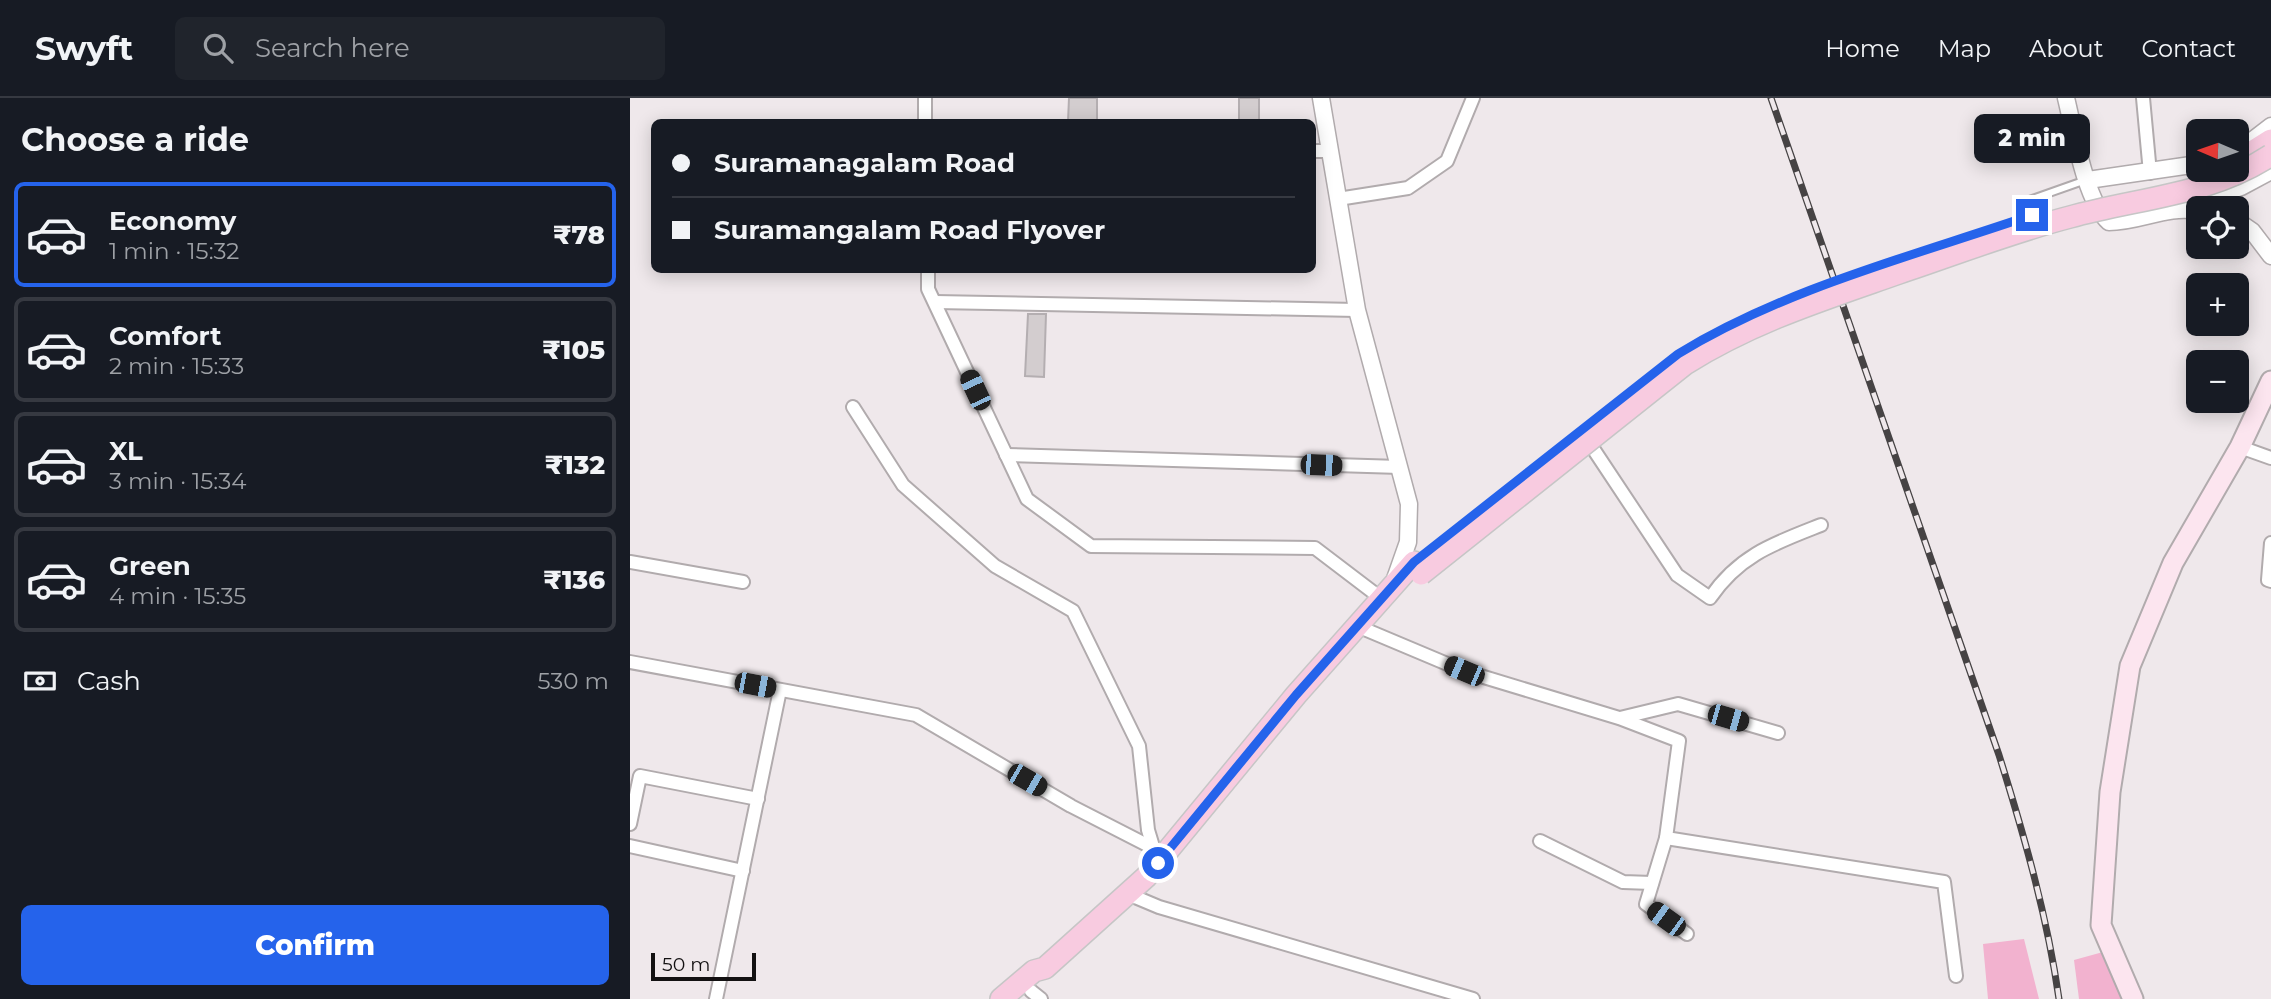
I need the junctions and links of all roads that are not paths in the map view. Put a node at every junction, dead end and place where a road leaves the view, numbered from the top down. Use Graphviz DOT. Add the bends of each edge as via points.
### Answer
graph roads {
  1 [pos="925,98"];
  2 [pos="1321,98"];
  3 [pos="1474,98"];
  4 [pos="2066,98"];
  5 [pos="2143,98"];
  6 [pos="925,119"];
  7 [pos="2271,126"];
  8 [pos="2271,140"];
  9 [pos="2249,144"];
  10 [pos="1316,151"];
  11 [pos="1329,151"];
  12 [pos="2249,154"];
  13 [pos="2271,155"];
  14 [pos="2186,166"];
  15 [pos="2271,171"];
  16 [pos="2150,173"];
  17 [pos="2186,178"];
  18 [pos="2088,180"];
  19 [pos="1338,199"];
  20 [pos="2018,204"];
  21 [pos="2181,208"];
  22 [pos="2186,209"];
  23 [pos="2249,229"];
  24 [pos="2271,256"];
  25 [pos="928,273"];
  26 [pos="934,302"];
  27 [pos="1357,310"];
  28 [pos="2271,381"];
  29 [pos="853,407"];
  30 [pos="2240,447"];
  31 [pos="1594,450"];
  32 [pos="1006,455"];
  33 [pos="2271,457"];
  34 [pos="1400,467"];
  35 [pos="1821,525"];
  36 [pos="2271,543"];
  37 [pos="630,562"];
  38 [pos="1418,568"];
  39 [pos="2271,581"];
  40 [pos="743,582"];
  41 [pos="1386,595"];
  42 [pos="1357,626"];
  43 [pos="630,662"];
  44 [pos="780,690"];
  45 [pos="1619,719"];
  46 [pos="1778,733"];
  47 [pos="758,799"];
  48 [pos="630,824"];
  49 [pos="1666,838"];
  50 [pos="1540,841"];
  51 [pos="630,846"];
  52 [pos="1155,855"];
  53 [pos="743,871"];
  54 [pos="1652,883"];
  55 [pos="1128,894"];
  56 [pos="1687,933"];
  57 [pos="1045,968"];
  58 [pos="1956,976"];
  59 [pos="1032,996"];
  60 [pos="716,999"];
  61 [pos="1001,999"];
  62 [pos="1473,999"];
  63 [pos="2133,999"];
  1 -- 6 [label="street"];
  2 -- 11 [label="street"];
  3 -- 19 [label="street" via="1447,161 1408,188"];
  4 -- 18 [label="street"];
  5 -- 16 [label="street"];
  7 -- 9 [label="street"];
  8 -- 12 [label="main road"];
  10 -- 11 [label="street"];
  11 -- 19 [label="street"];
  13 -- 38 [label="main road, bridge" via="2207,186 2035,226 1731,335 1685,364"];
  14 -- 16 [label="street"];
  15 -- 21 [label="street"];
  16 -- 18 [label="street"];
  17 -- 38 [label="main road" via="2032,215 1726,325 1678,354"];
  18 -- 20 [label="lane"];
  18 -- 21 [label="street" via="2101,215 2109,222"];
  19 -- 27 [label="street"];
  21 -- 22 [label="street"];
  23 -- 24 [label="street"];
  25 -- 26 [label="street"];
  26 -- 27 [label="street"];
  26 -- 32 [label="street"];
  27 -- 34 [label="street"];
  28 -- 30 [label="main road"];
  29 -- 52 [label="street" via="903,485 995,566 1073,611 1139,746"];
  30 -- 33 [label="street"];
  30 -- 63 [label="main road" via="2173,563 2130,666 2110,792 2102,925"];
  31 -- 35 [label="street" via="1677,575 1710,598 1723,579 1761,548"];
  32 -- 34 [label="street"];
  32 -- 41 [label="street" via="1027,499 1091,545 1315,548"];
  34 -- 41 [label="street" via="1409,504 1408,542"];
  36 -- 39 [label="street"];
  37 -- 40 [label="street"];
  38 -- 41 [label="main road"];
  41 -- 42 [label="main road"];
  42 -- 45 [label="street" via="1464,671"];
  42 -- 52 [label="main road"];
  43 -- 44 [label="street"];
  44 -- 47 [label="street"];
  44 -- 52 [label="street" via="916,715"];
  45 -- 46 [label="street" via="1678,704"];
  45 -- 49 [label="street" via="1679,741"];
  47 -- 48 [label="street" via="640,776"];
  47 -- 53 [label="street"];
  49 -- 54 [label="street"];
  49 -- 58 [label="street" via="1944,882"];
  50 -- 54 [label="street" via="1623,882"];
  51 -- 53 [label="street"];
  52 -- 55 [label="main road"];
  53 -- 60 [label="street"];
  54 -- 56 [label="street" via="1646,904"];
  55 -- 57 [label="main road"];
  55 -- 62 [label="street"];
  57 -- 59 [label="main road" via="1043,981"];
  57 -- 61 [label="main road" via="1034,971"];
}
